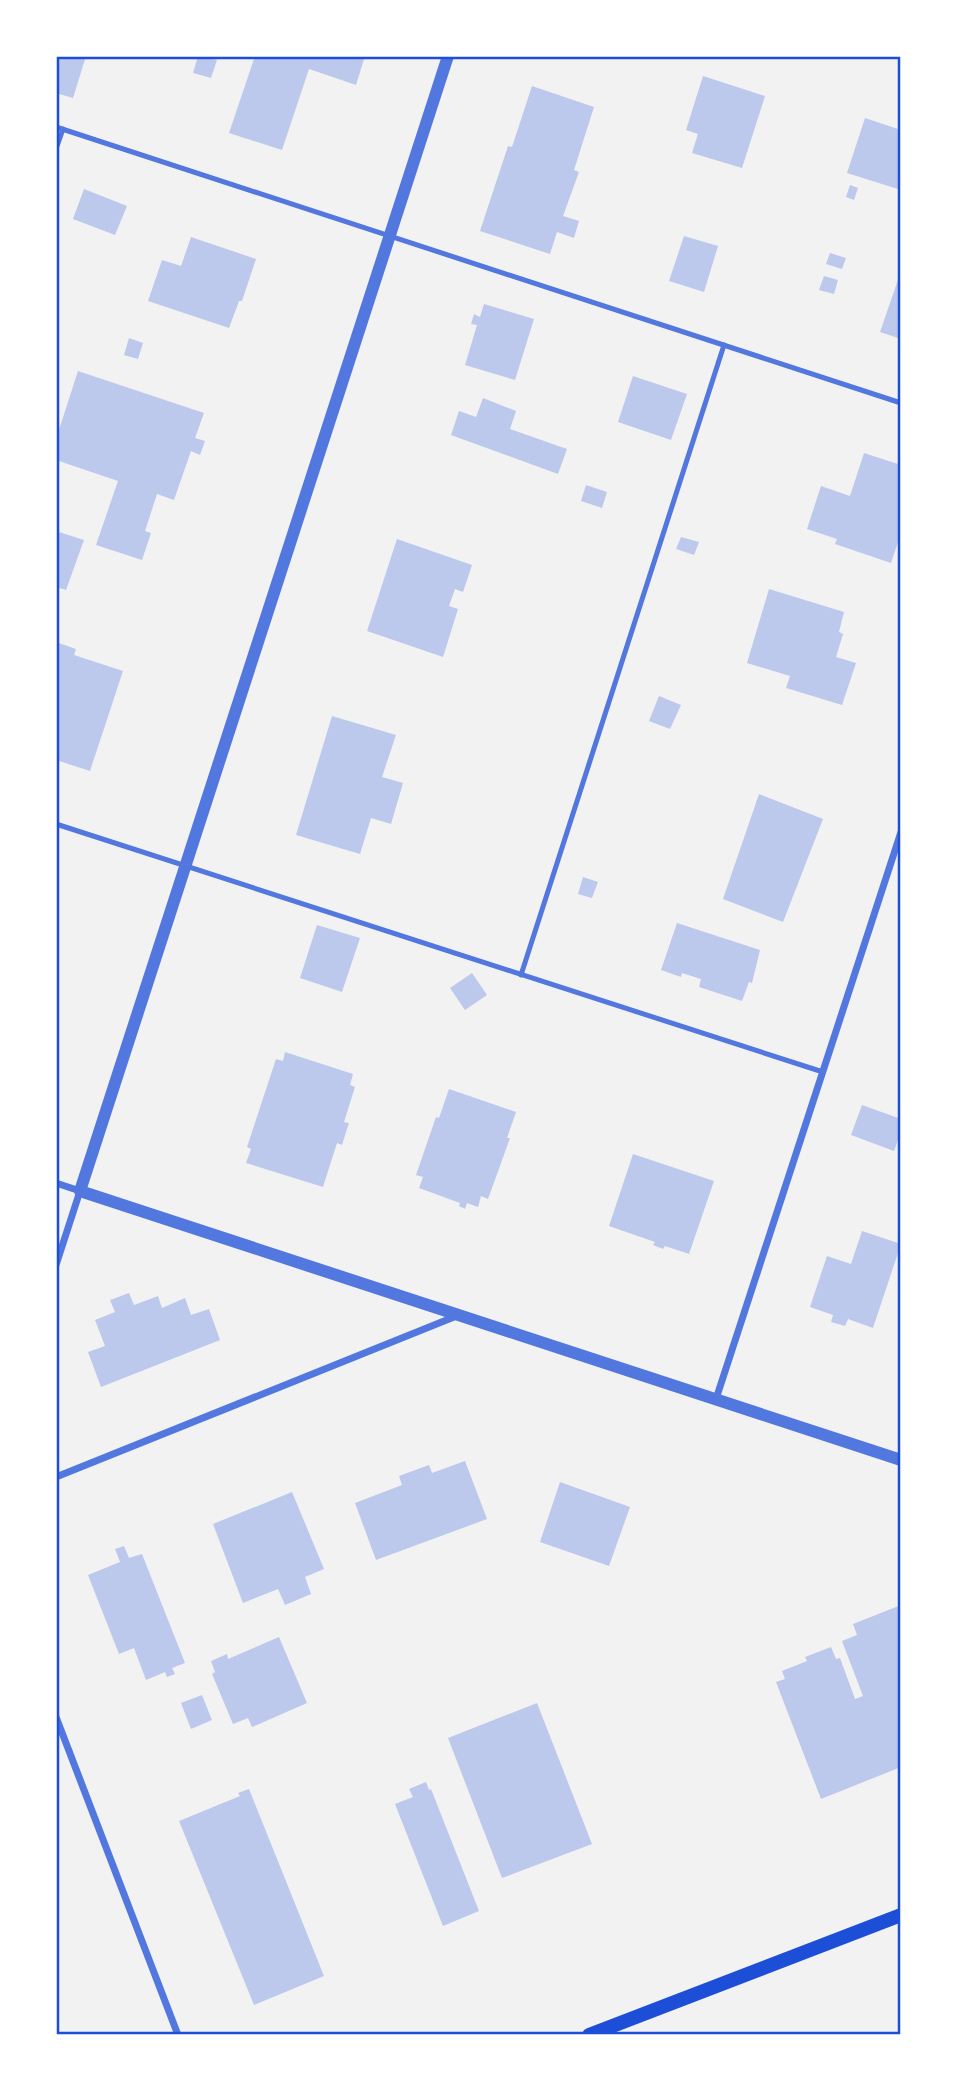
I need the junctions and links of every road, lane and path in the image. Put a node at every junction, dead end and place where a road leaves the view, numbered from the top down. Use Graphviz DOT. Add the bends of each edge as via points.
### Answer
graph roads {
  1 [pos="448,56"];
  2 [pos="59,128"];
  3 [pos="56,149"];
  4 [pos="390,235"];
  5 [pos="724,345"];
  6 [pos="901,403"];
  7 [pos="56,824"];
  8 [pos="901,832"];
  9 [pos="184,868"];
  10 [pos="521,975"];
  11 [pos="823,1072"];
  12 [pos="56,1183"];
  13 [pos="80,1191"];
  14 [pos="56,1265"];
  15 [pos="460,1315"];
  16 [pos="716,1399"];
  17 [pos="901,1461"];
  18 [pos="56,1477"];
  19 [pos="56,1717"];
  20 [pos="901,1915"];
  21 [pos="178,2035"];
  22 [pos="589,2035"];
  1 -- 4 [label="street"];
  2 -- 3 [label="lane"];
  2 -- 4 [label="lane"];
  4 -- 5 [label="lane"];
  4 -- 9 [label="street"];
  5 -- 6 [label="lane"];
  5 -- 10 [label="lane"];
  7 -- 9 [label="lane"];
  8 -- 11 [label="street"];
  9 -- 10 [label="lane"];
  9 -- 13 [label="street"];
  10 -- 11 [label="lane"];
  11 -- 16 [label="street"];
  12 -- 13 [label="street"];
  13 -- 14 [label="street"];
  13 -- 15 [label="street"];
  15 -- 16 [label="street"];
  15 -- 18 [label="street"];
  16 -- 17 [label="street"];
  19 -- 21 [label="street"];
  20 -- 22 [label="main road"];
}
